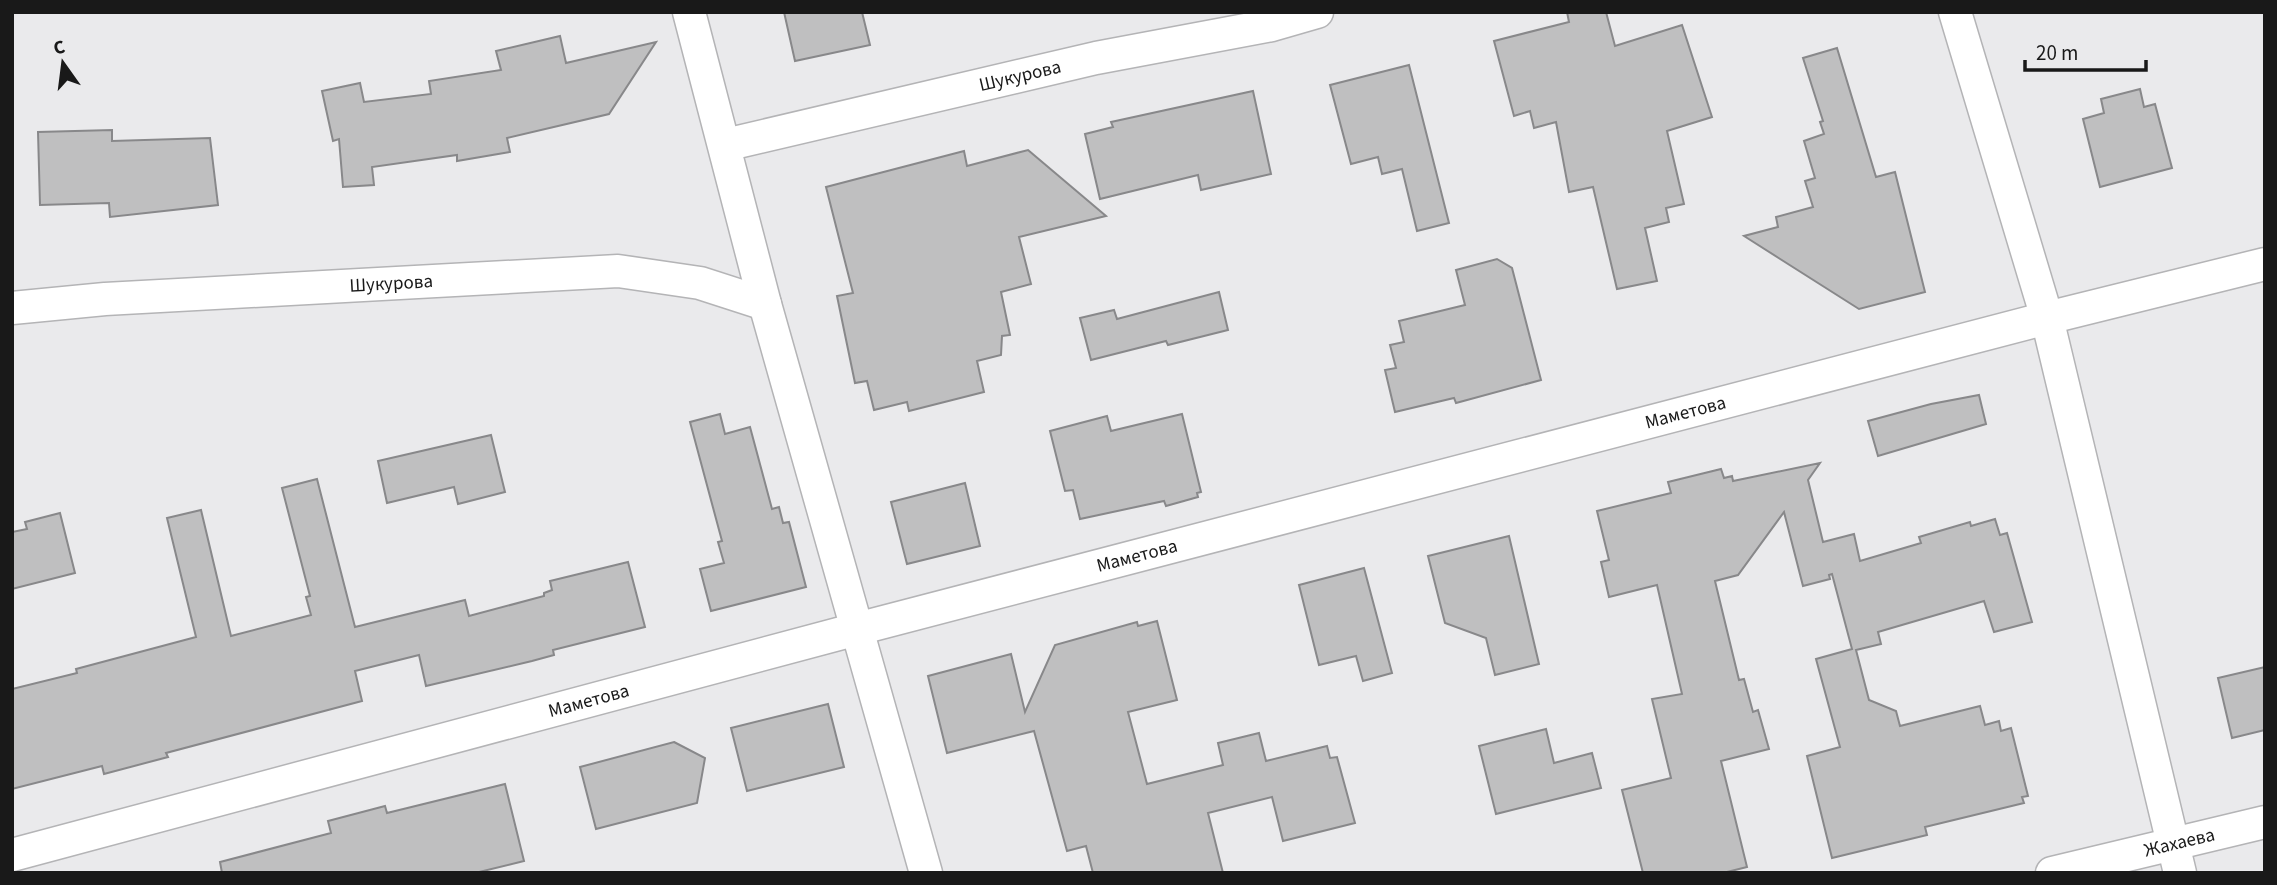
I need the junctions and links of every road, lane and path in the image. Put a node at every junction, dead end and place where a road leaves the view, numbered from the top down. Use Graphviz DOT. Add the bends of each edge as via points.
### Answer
graph roads {
  1 [pos="689,12"];
  2 [pos="1317,12"];
  3 [pos="1955,12"];
  4 [pos="725,145"];
  5 [pos="2265,264"];
  6 [pos="765,304"];
  7 [pos="12,308"];
  8 [pos="2047,318"];
  9 [pos="858,629"];
  10 [pos="2265,821"];
  11 [pos="12,855"];
  12 [pos="2177,858"];
  13 [pos="926,873"];
  14 [pos="2052,873"];
  1 -- 4 [label="street"];
  2 -- 4 [label="street, Шукурова" via="1272,25 1096,58"];
  3 -- 8 [label="street"];
  4 -- 6 [label="street"];
  5 -- 8 [label="street, Маметова"];
  6 -- 7 [label="street, Шукурова" via="700,282 618,271"];
  6 -- 9 [label="street"];
  8 -- 9 [label="street, Маметова"];
  8 -- 12 [label="street"];
  9 -- 11 [label="street, Маметова"];
  9 -- 13 [label="street"];
  10 -- 12 [label="street, Жахаева"];
  12 -- 14 [label="street, Жахаева"];
}
